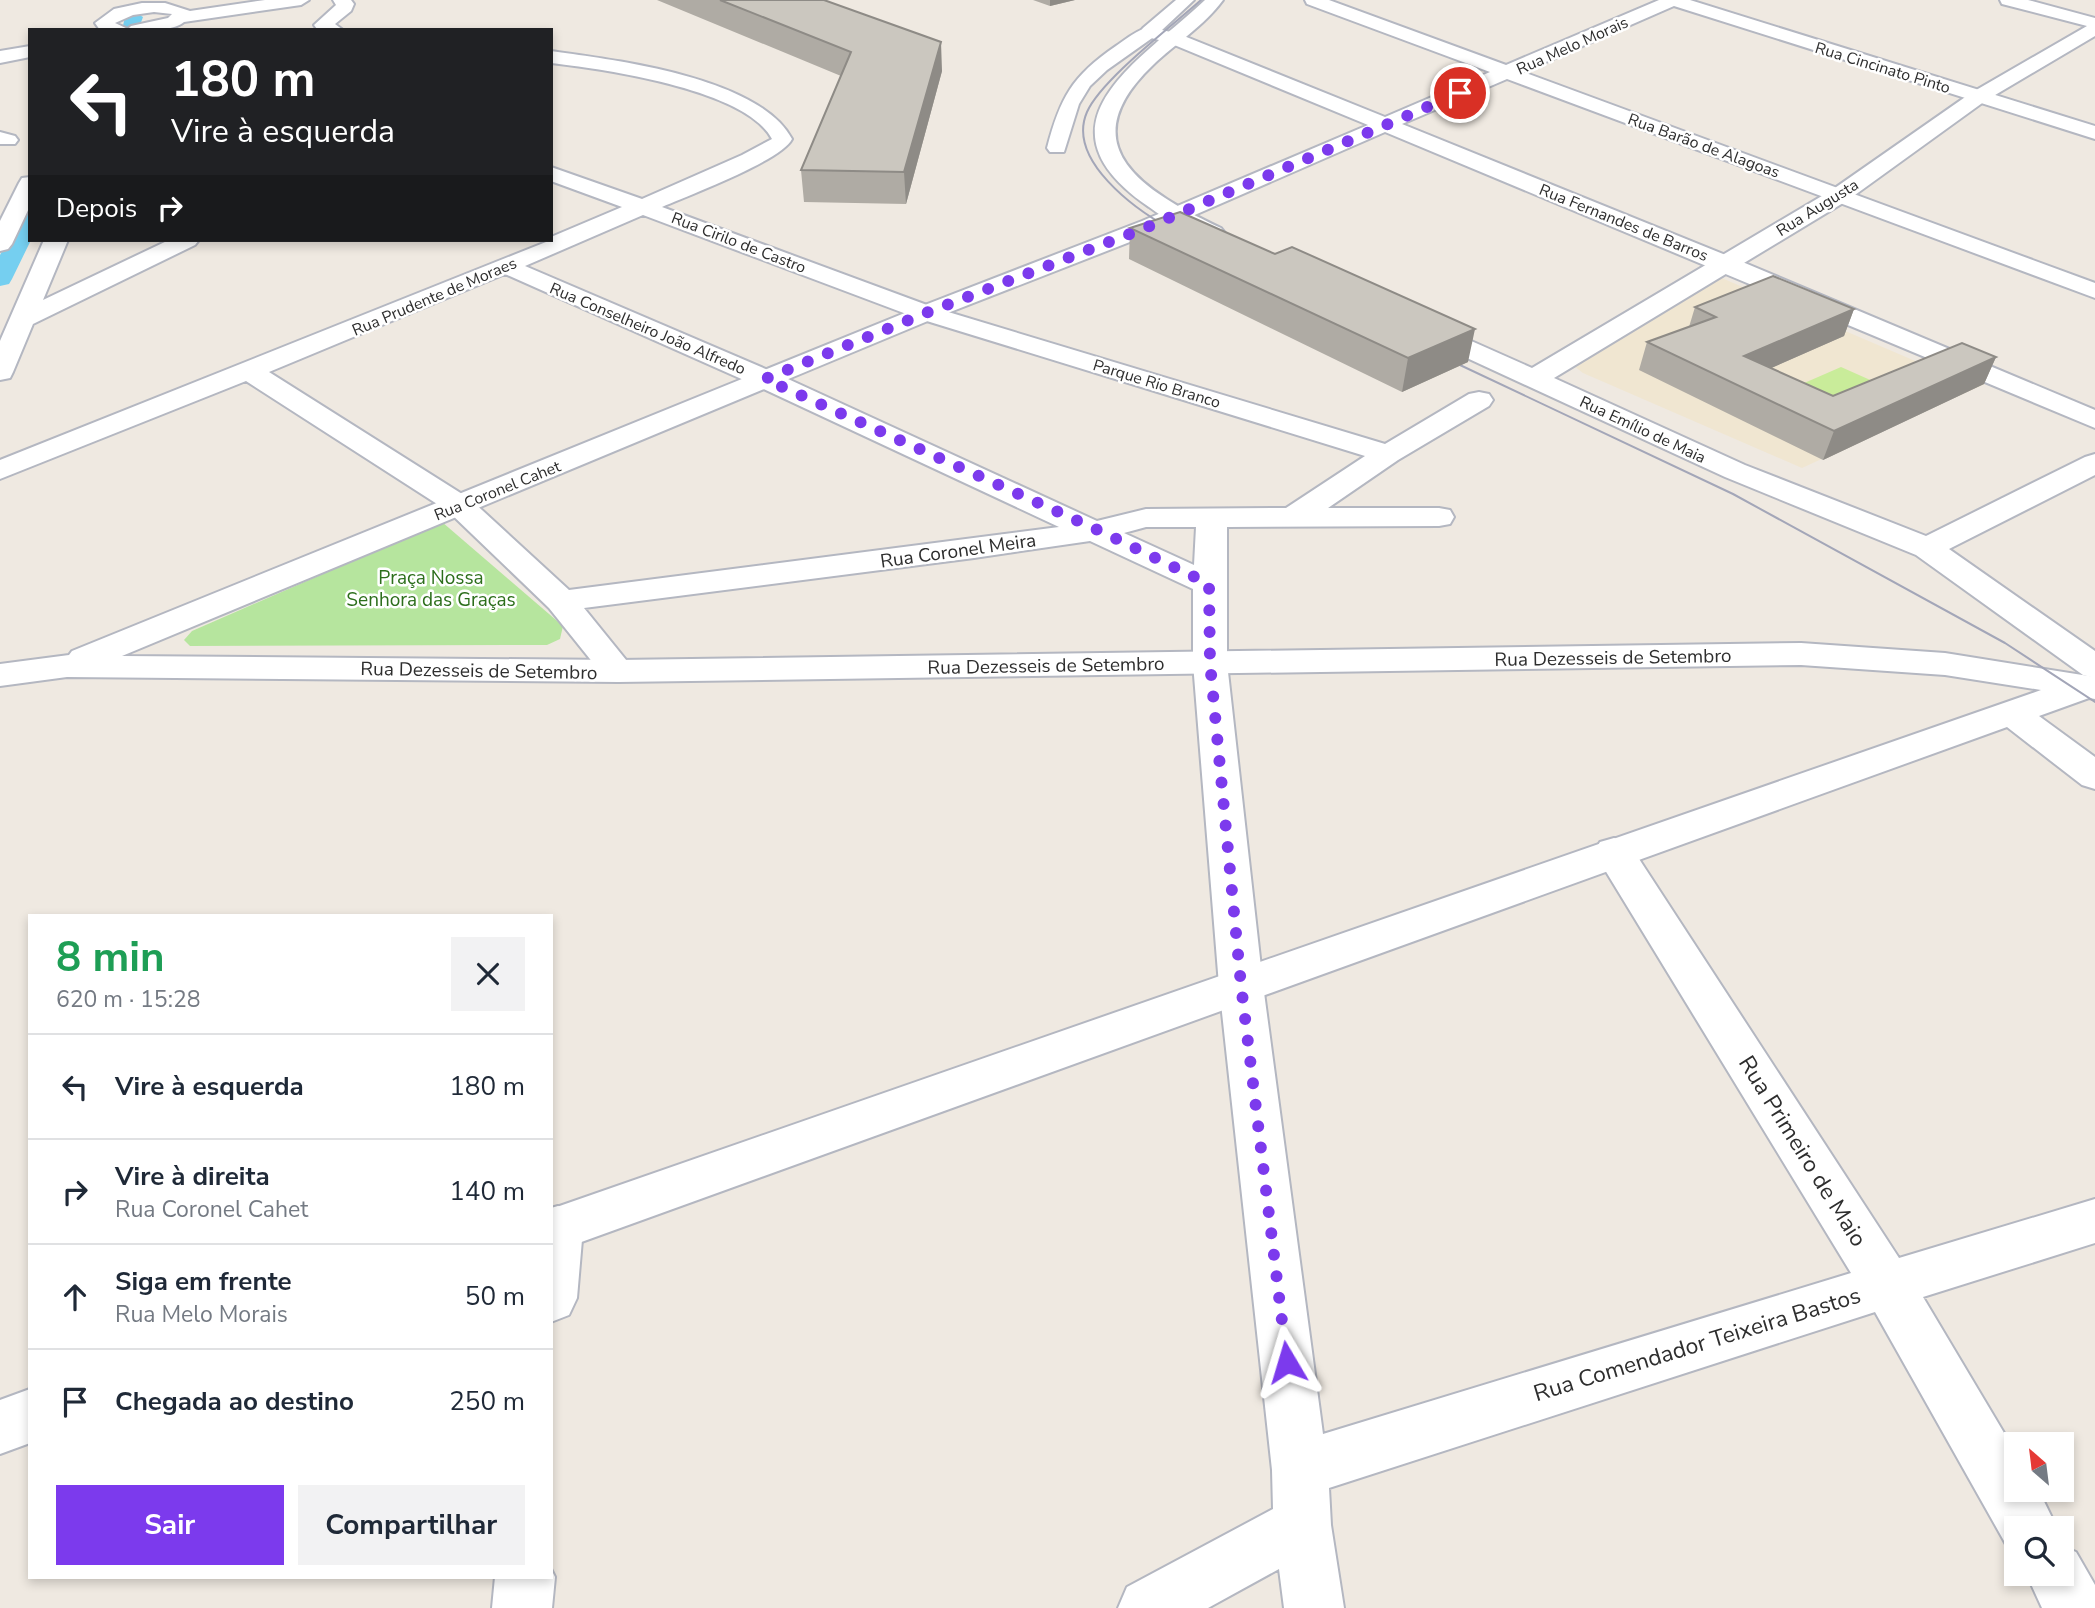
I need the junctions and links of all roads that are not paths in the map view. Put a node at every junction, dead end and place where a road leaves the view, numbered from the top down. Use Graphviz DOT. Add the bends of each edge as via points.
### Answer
graph roads {
  1 [pos="341,0"];
  2 [pos="1186,0"];
  3 [pos="1215,0"];
  4 [pos="1313,0"];
  5 [pos="1672,0"];
  6 [pos="2008,0"];
  7 [pos="292,1"];
  8 [pos="106,14"];
  9 [pos="183,23"];
  10 [pos="2095,26"];
  11 [pos="150,28"];
  12 [pos="330,28"];
  13 [pos="1149,32"];
  14 [pos="1173,38"];
  15 [pos="28,51"];
  16 [pos="0,57"];
  17 [pos="556,61"];
  18 [pos="1509,72"];
  19 [pos="1978,97"];
  20 [pos="1386,124"];
  21 [pos="2095,133"];
  22 [pos="1057,148"];
  23 [pos="553,174"];
  24 [pos="28,187"];
  25 [pos="1840,195"];
  26 [pos="644,206"];
  27 [pos="1174,215"];
  28 [pos="55,242"];
  29 [pos="144,242"];
  30 [pos="183,242"];
  31 [pos="1236,243"];
  32 [pos="0,244"];
  33 [pos="1725,263"];
  34 [pos="506,266"];
  35 [pos="110,275"];
  36 [pos="2095,291"];
  37 [pos="926,313"];
  38 [pos="1397,317"];
  39 [pos="23,319"];
  40 [pos="0,372"];
  41 [pos="250,372"];
  42 [pos="765,379"];
  43 [pos="1534,379"];
  44 [pos="1479,400"];
  45 [pos="2095,420"];
  46 [pos="1388,454"];
  47 [pos="2095,463"];
  48 [pos="0,470"];
  49 [pos="459,505"];
  50 [pos="1212,517"];
  51 [pos="1294,517"];
  52 [pos="1439,517"];
  53 [pos="1098,530"];
  54 [pos="1927,548"];
  55 [pos="1209,584"];
  56 [pos="561,601"];
  57 [pos="1210,663"];
  58 [pos="67,666"];
  59 [pos="618,671"];
  60 [pos="0,675"];
  61 [pos="2091,683"];
  62 [pos="2010,712"];
  63 [pos="2095,776"];
  64 [pos="1614,852"];
  65 [pos="1241,985"];
  66 [pos="2095,1221"];
  67 [pos="555,1230"];
  68 [pos="553,1264"];
  69 [pos="1888,1286"];
  70 [pos="28,1417"];
  71 [pos="0,1427"];
  72 [pos="1301,1497"];
  73 [pos="2021,1516"];
  74 [pos="524,1579"];
  75 [pos="2062,1586"];
  76 [pos="522,1608"];
  77 [pos="1148,1608"];
  78 [pos="1314,1608"];
  79 [pos="2075,1608"];
  1 -- 12 [label="street" via="345,7 323,24"];
  2 -- 13 [label="street"];
  3 -- 14 [label="street"];
  4 -- 18 [label="street, Rua Barão de Alagoas"];
  5 -- 18 [label="street, Rua Melo Morais"];
  5 -- 19 [label="street, Rua Cincinato Pinto"];
  6 -- 10 [label="street"];
  7 -- 9 [label="street"];
  8 -- 9 [label="street" via="162,8 179,11"];
  9 -- 11 [label="street"];
  10 -- 19 [label="street, Rua Augusta"];
  13 -- 14 [label="street, Rua Fernandes de Barros"];
  13 -- 22 [label="street" via="1076,91"];
  14 -- 20 [label="street, Rua Fernandes de Barros"];
  14 -- 27 [label="street" via="1123,85 1106,110 1104,137 1119,171"];
  15 -- 16 [label="street"];
  17 -- 26 [label="street, Rua Prudente de Moraes" via="621,65 701,86 775,126 780,144"];
  18 -- 20 [label="street, Rua Melo Morais"];
  18 -- 25 [label="street, Rua Barão de Alagoas"];
  19 -- 21 [label="street, Rua Cincinato Pinto"];
  19 -- 25 [label="street, Rua Augusta"];
  20 -- 27 [label="street, Rua Melo Morais"];
  20 -- 33 [label="street, Rua Fernandes de Barros"];
  23 -- 26 [label="street, Rua Cirilo de Castro"];
  24 -- 32 [label="street"];
  25 -- 33 [label="street, Rua Augusta"];
  25 -- 36 [label="street, Rua Barão de Alagoas"];
  26 -- 34 [label="street, Rua Prudente de Moraes"];
  26 -- 37 [label="street, Rua Cirilo de Castro"];
  27 -- 31 [label="street"];
  27 -- 37 [label="street, Rua Melo Morais"];
  28 -- 39 [label="street"];
  29 -- 35 [label="street"];
  30 -- 35 [label="street"];
  33 -- 43 [label="street, Rua Augusta"];
  33 -- 45 [label="street, Rua Fernandes de Barros"];
  34 -- 41 [label="street, Rua Prudente de Moraes"];
  34 -- 42 [label="street, Rua Conselheiro João Alfredo"];
  35 -- 39 [label="street"];
  37 -- 42 [label="street, Rua Coronel Cahet"];
  37 -- 46 [label="street, Parque Rio Branco"];
  38 -- 43 [label="street, Rua Emílio de Maia"];
  39 -- 40 [label="street"];
  41 -- 48 [label="street, Rua Prudente de Moraes"];
  41 -- 49 [label="street"];
  42 -- 49 [label="street, Rua Coronel Cahet"];
  42 -- 53 [label="street, Rua Conselheiro João Alfredo"];
  43 -- 54 [label="street, Rua Emílio de Maia" via="1735,471"];
  44 -- 46 [label="street"];
  46 -- 51 [label="street"];
  47 -- 54 [label="street"];
  49 -- 56 [label="street"];
  49 -- 58 [label="street, Rua Coronel Cahet"];
  50 -- 51 [label="street, Rua Coronel Meira"];
  50 -- 53 [label="street, Rua Coronel Meira" via="1146,518"];
  50 -- 55 [label="street"];
  51 -- 52 [label="street, Rua Coronel Meira"];
  53 -- 55 [label="street, Rua Conselheiro João Alfredo"];
  53 -- 56 [label="street, Rua Coronel Meira"];
  54 -- 61 [label="street, Rua Emílio de Maia"];
  55 -- 57 [label="street"];
  56 -- 59 [label="street"];
  57 -- 59 [label="street, Rua Dezesseis de Setembro"];
  57 -- 61 [label="street, Rua Dezesseis de Setembro" via="1801,654 1945,664"];
  57 -- 65 [label="street"];
  58 -- 59 [label="street, Rua Dezesseis de Setembro"];
  58 -- 60 [label="street, Rua Dezesseis de Setembro"];
  61 -- 62 [label="street"];
  62 -- 63 [label="street"];
  62 -- 64 [label="street"];
  64 -- 65 [label="street"];
  64 -- 69 [label="street, Rua Primeiro de Maio"];
  65 -- 67 [label="street"];
  65 -- 72 [label="street"];
  66 -- 69 [label="street, Rua Comendador Teixeira Bastos"];
  67 -- 68 [label="street"];
  69 -- 72 [label="street, Rua Comendador Teixeira Bastos" via="1399,1436"];
  69 -- 73 [label="street, Rua Primeiro de Maio"];
  70 -- 71 [label="street"];
  72 -- 77 [label="street, Rua Comendador Teixeira Bastos"];
  72 -- 78 [label="street"];
  74 -- 76 [label="street"];
  75 -- 79 [label="street"];
}
